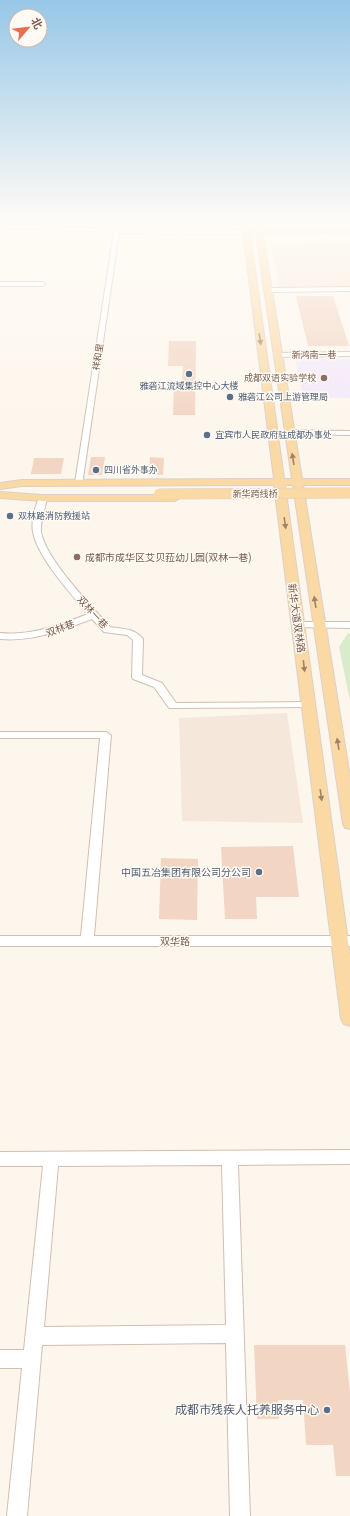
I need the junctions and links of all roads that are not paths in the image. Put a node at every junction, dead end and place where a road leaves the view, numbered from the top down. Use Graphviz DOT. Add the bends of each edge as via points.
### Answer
graph roads {
  1 [pos="108,288"];
  2 [pos="260,288"];
  3 [pos="350,289"];
  4 [pos="267,290"];
  5 [pos="350,354"];
  6 [pos="277,355"];
  7 [pos="289,432"];
  8 [pos="350,433"];
  9 [pos="279,482"];
  10 [pos="297,482"];
  11 [pos="350,482"];
  12 [pos="79,483"];
  13 [pos="0,487"];
  14 [pos="350,488"];
  15 [pos="160,491"];
  16 [pos="350,494"];
  17 [pos="0,495"];
  18 [pos="42,498"];
  19 [pos="281,498"];
  20 [pos="299,498"];
  21 [pos="350,498"];
  22 [pos="94,615"];
  23 [pos="298,625"];
  24 [pos="319,625"];
  25 [pos="350,625"];
  26 [pos="0,636"];
  27 [pos="309,705"];
  28 [pos="0,735"];
  29 [pos="350,824"];
  30 [pos="345,940"];
  31 [pos="87,941"];
  32 [pos="0,942"];
  33 [pos="350,1018"];
  34 [pos="350,1157"];
  35 [pos="230,1158"];
  36 [pos="0,1159"];
  37 [pos="51,1159"];
  38 [pos="235,1334"];
  39 [pos="34,1336"];
  40 [pos="0,1359"];
  41 [pos="32,1359"];
  42 [pos="17,1516"];
  43 [pos="240,1516"];
  1 -- 12 [label="street, 祥和里"];
  2 -- 9 [label="main road, 新华大道双林路, one-way"];
  3 -- 4 [label="street"];
  4 -- 6 [label="main road, 新华大道双林路"];
  5 -- 6 [label="street, 新鸿南一巷"];
  6 -- 7 [label="main road, 新华大道双林路"];
  7 -- 8 [label="street"];
  10 -- 7 [label="main road, 新华大道双林路, one-way"];
  9 -- 10 [label="main road"];
  9 -- 12 [label="main road"];
  9 -- 19 [label="main road, 新华大道双林路"];
  10 -- 11 [label="main road"];
  10 -- 20 [label="main road, 新华大道双林路"];
  12 -- 13 [label="main road" via="22,483"];
  13 -- 15 [label="main road"];
  14 -- 15 [label="main road, 新华跨线桥"];
  15 -- 16 [label="main road, 新华跨线桥, bridge"];
  15 -- 17 [label="main road"];
  17 -- 18 [label="main road"];
  18 -- 19 [label="main road"];
  18 -- 22 [label="street, 双林一巷" via="36,532 41,544"];
  19 -- 20 [label="main road"];
  19 -- 23 [label="main road, 新华大道双林路, one-way"];
  20 -- 21 [label="main road"];
  24 -- 20 [label="main road, 新华大道双林路, one-way"];
  22 -- 26 [label="street, 双林巷" via="40,635"];
  22 -- 27 [label="street, 双林一巷" via="107,630 130,632 138,639 137,677 158,685 173,706"];
  23 -- 24 [label="street"];
  23 -- 27 [label="main road, 新华大道双林路, one-way"];
  24 -- 25 [label="street"];
  29 -- 24 [label="main road, 新华大道双林路, one-way"];
  27 -- 30 [label="main road, 新华大道双林路, one-way"];
  28 -- 31 [label="street" via="106,735"];
  30 -- 31 [label="street, 双华路"];
  30 -- 33 [label="main road, 新华大道双林路"];
  31 -- 32 [label="street, 双华路"];
  34 -- 35 [label="street"];
  35 -- 37 [label="street"];
  35 -- 38 [label="street"];
  36 -- 37 [label="street"];
  37 -- 39 [label="street"];
  38 -- 39 [label="street"];
  38 -- 43 [label="street"];
  39 -- 41 [label="street"];
  40 -- 41 [label="street"];
  41 -- 42 [label="street"];
}
